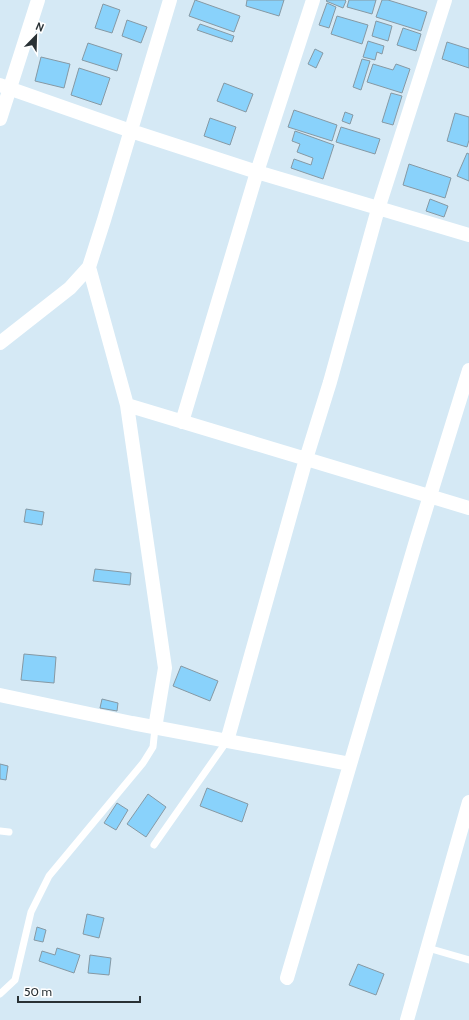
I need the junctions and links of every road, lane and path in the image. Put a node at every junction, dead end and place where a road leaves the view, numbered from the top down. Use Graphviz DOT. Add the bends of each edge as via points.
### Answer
graph roads {
  1 [pos="38,0"];
  2 [pos="170,0"];
  3 [pos="313,0"];
  4 [pos="445,0"];
  5 [pos="5,86"];
  6 [pos="0,119"];
  7 [pos="131,131"];
  8 [pos="257,172"];
  9 [pos="378,209"];
  10 [pos="469,235"];
  11 [pos="89,266"];
  12 [pos="0,343"];
  13 [pos="469,370"];
  14 [pos="127,405"];
  15 [pos="182,422"];
  16 [pos="306,459"];
  17 [pos="430,496"];
  18 [pos="469,508"];
  19 [pos="0,695"];
  20 [pos="156,728"];
  21 [pos="227,741"];
  22 [pos="350,764"];
  23 [pos="468,811"];
  24 [pos="0,831"];
  25 [pos="9,832"];
  26 [pos="154,845"];
  27 [pos="428,948"];
  28 [pos="469,960"];
  29 [pos="287,978"];
  30 [pos="0,994"];
  31 [pos="407,1020"];
  1 -- 5 [label="street"];
  2 -- 7 [label="street"];
  3 -- 8 [label="street"];
  4 -- 9 [label="street"];
  5 -- 6 [label="street"];
  5 -- 7 [label="street"];
  7 -- 8 [label="street"];
  7 -- 11 [label="street"];
  8 -- 9 [label="street"];
  8 -- 15 [label="street"];
  9 -- 10 [label="street"];
  9 -- 16 [label="street"];
  11 -- 12 [label="street" via="70,288"];
  11 -- 14 [label="street"];
  13 -- 17 [label="street"];
  14 -- 15 [label="street"];
  14 -- 20 [label="street" via="164,668"];
  15 -- 16 [label="street"];
  16 -- 17 [label="street"];
  16 -- 21 [label="street"];
  17 -- 18 [label="street"];
  17 -- 22 [label="street"];
  19 -- 20 [label="street"];
  20 -- 21 [label="street"];
  20 -- 30 [label="lane" via="154,747 143,763 50,876 31,912 15,980"];
  21 -- 22 [label="street"];
  21 -- 26 [label="lane"];
  22 -- 29 [label="street"];
  23 -- 27 [label="street"];
  24 -- 25 [label="lane"];
  27 -- 28 [label="lane"];
  27 -- 31 [label="street"];
}
